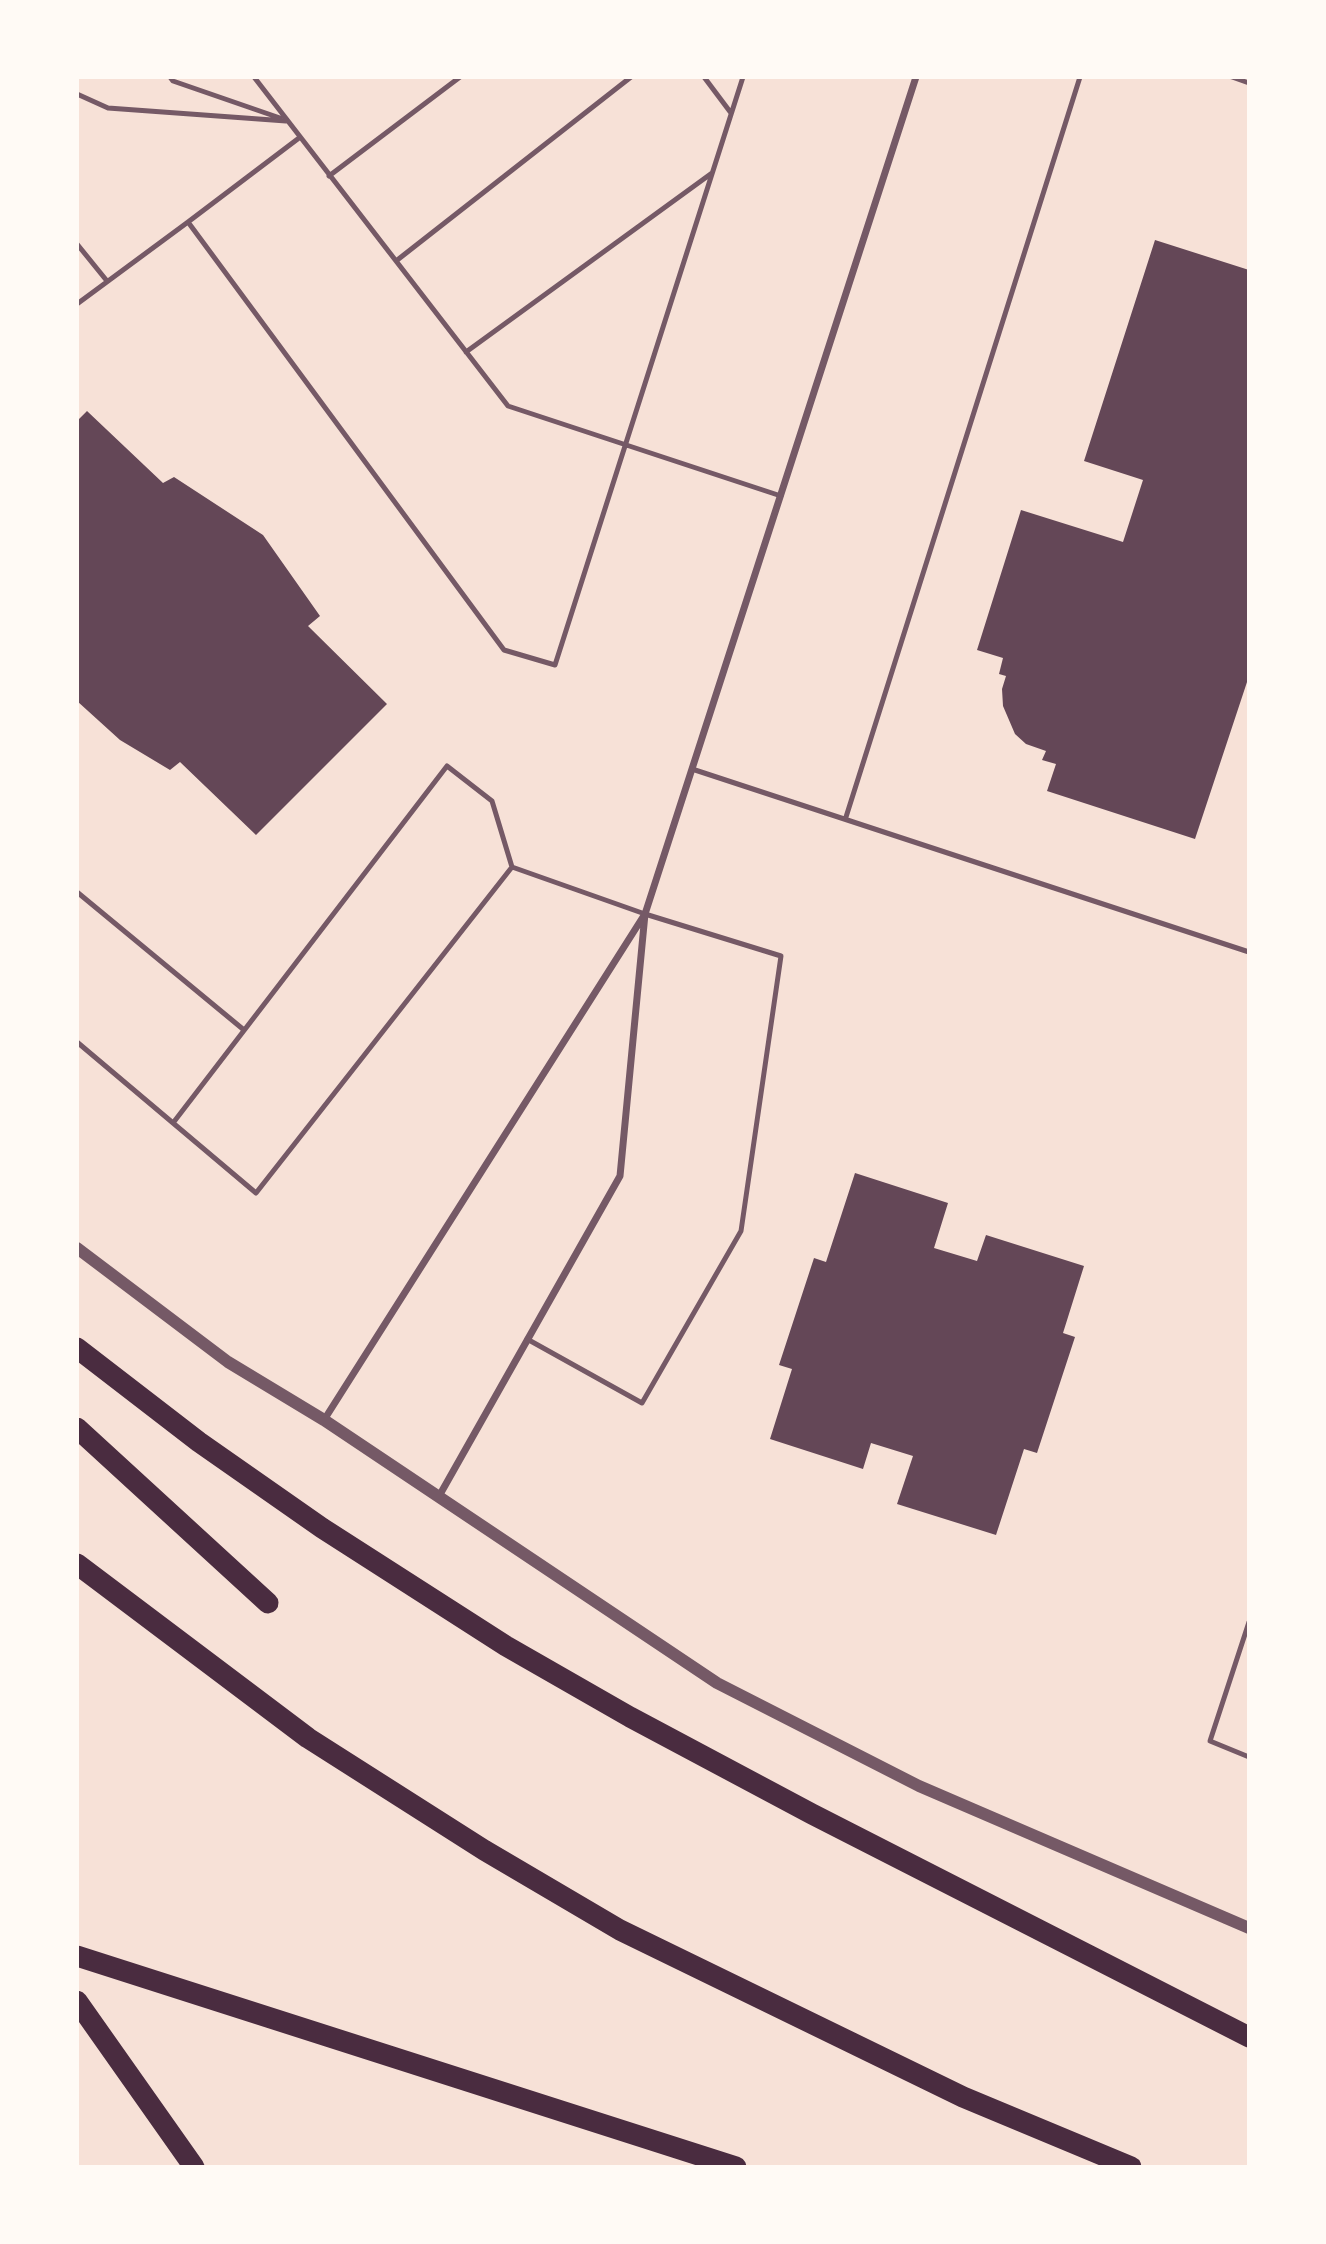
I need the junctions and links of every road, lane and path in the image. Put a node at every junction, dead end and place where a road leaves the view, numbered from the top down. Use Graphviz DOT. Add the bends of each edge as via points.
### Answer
graph roads {
  1 [pos="170,77"];
  2 [pos="254,77"];
  3 [pos="460,77"];
  4 [pos="631,77"];
  5 [pos="704,77"];
  6 [pos="743,77"];
  7 [pos="916,77"];
  8 [pos="1080,77"];
  9 [pos="1232,77"];
  10 [pos="1249,83"];
  11 [pos="77,94"];
  12 [pos="731,113"];
  13 [pos="286,121"];
  14 [pos="299,138"];
  15 [pos="712,173"];
  16 [pos="329,176"];
  17 [pos="188,222"];
  18 [pos="77,244"];
  19 [pos="396,261"];
  20 [pos="107,281"];
  21 [pos="77,304"];
  22 [pos="466,352"];
  23 [pos="626,445"];
  24 [pos="781,496"];
  25 [pos="692,769"];
  26 [pos="846,817"];
  27 [pos="512,867"];
  28 [pos="77,892"];
  29 [pos="645,914"];
  30 [pos="1249,952"];
  31 [pos="244,1030"];
  32 [pos="77,1042"];
  33 [pos="173,1123"];
  34 [pos="77,1248"];
  35 [pos="527,1339"];
  36 [pos="77,1348"];
  37 [pos="324,1420"];
  38 [pos="77,1428"];
  39 [pos="438,1498"];
  40 [pos="77,1564"];
  41 [pos="268,1603"];
  42 [pos="1249,1622"];
  43 [pos="1249,1757"];
  44 [pos="1249,1928"];
  45 [pos="77,1956"];
  46 [pos="77,2001"];
  47 [pos="1249,2038"];
  48 [pos="194,2167"];
  49 [pos="736,2167"];
  50 [pos="1131,2167"];
  1 -- 13 [label="lane"];
  2 -- 13 [label="lane"];
  3 -- 16 [label="lane"];
  4 -- 19 [label="lane"];
  5 -- 12 [label="lane"];
  6 -- 12 [label="lane"];
  7 -- 24 [label="street"];
  8 -- 26 [label="lane"];
  9 -- 10 [label="lane"];
  11 -- 13 [label="lane" via="108,108"];
  12 -- 15 [label="lane"];
  13 -- 14 [label="lane"];
  14 -- 16 [label="lane"];
  14 -- 17 [label="lane"];
  15 -- 22 [label="lane"];
  15 -- 23 [label="lane"];
  16 -- 19 [label="lane"];
  17 -- 20 [label="lane"];
  17 -- 23 [label="lane" via="504,650 555,665"];
  18 -- 20 [label="lane"];
  19 -- 22 [label="lane"];
  20 -- 21 [label="lane"];
  22 -- 23 [label="lane" via="508,406"];
  23 -- 24 [label="lane"];
  24 -- 25 [label="street"];
  25 -- 26 [label="lane"];
  25 -- 29 [label="street"];
  26 -- 30 [label="lane"];
  27 -- 29 [label="lane"];
  27 -- 31 [label="lane" via="492,801 447,766"];
  27 -- 33 [label="lane" via="256,1192"];
  28 -- 31 [label="lane"];
  29 -- 35 [label="street" via="620,1176"];
  29 -- 35 [label="lane" via="781,956 741,1231 642,1403"];
  29 -- 37 [label="street"];
  31 -- 33 [label="lane"];
  32 -- 33 [label="lane"];
  34 -- 37 [label="street" via="228,1362"];
  35 -- 39 [label="street"];
  36 -- 47 [label="highway" via="199,1442 322,1528 506,1646 788,1801"];
  37 -- 39 [label="street"];
  38 -- 41 [label="highway"];
  39 -- 44 [label="street" via="717,1683 919,1786"];
  40 -- 50 [label="highway" via="308,1738 620,1930 962,2096"];
  42 -- 43 [label="lane" via="1210,1741"];
  45 -- 49 [label="highway"];
  46 -- 48 [label="highway"];
}
